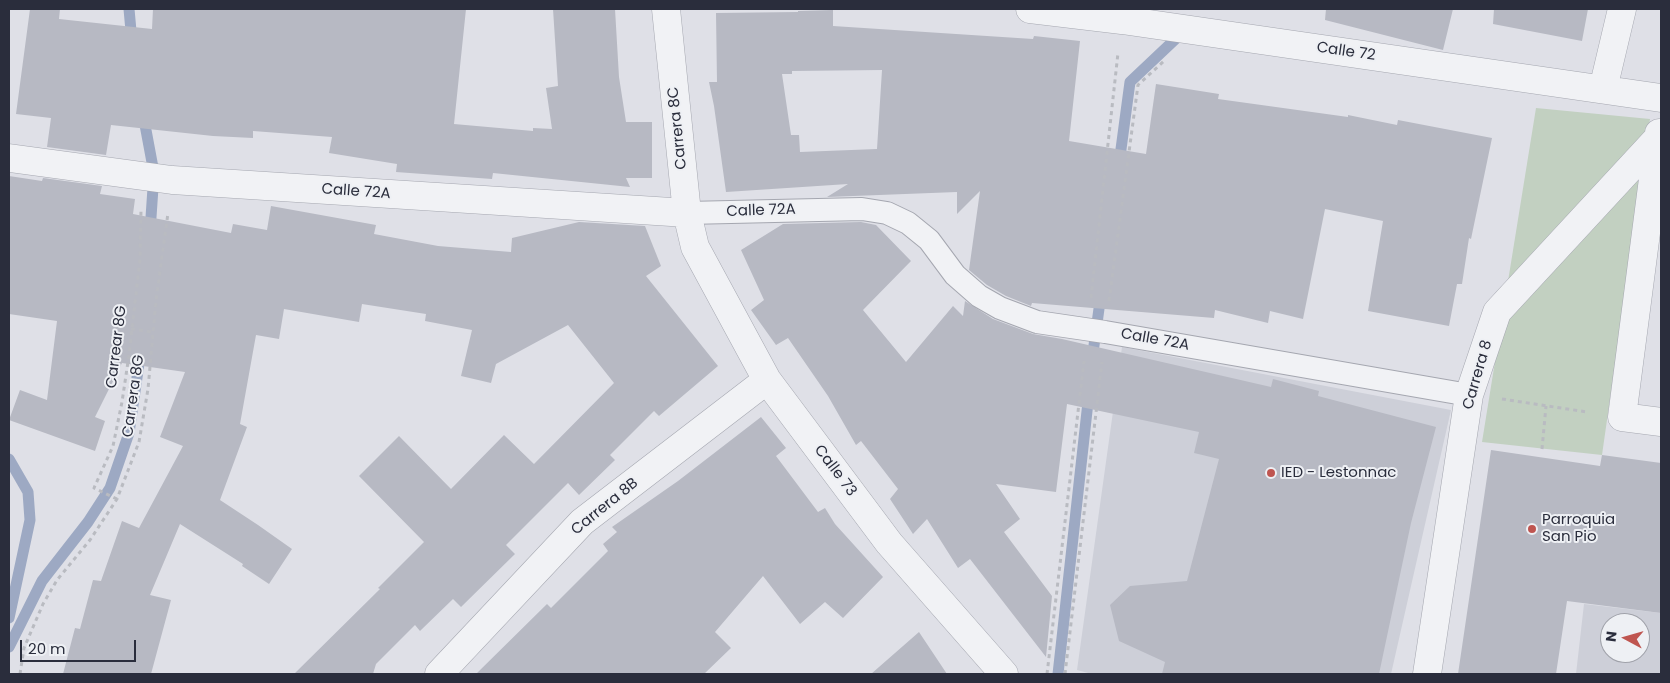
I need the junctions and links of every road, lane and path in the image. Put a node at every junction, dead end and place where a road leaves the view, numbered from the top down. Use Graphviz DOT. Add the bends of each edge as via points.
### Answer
graph roads {
  1 [pos="666,9"];
  2 [pos="1030,9"];
  3 [pos="1622,9"];
  4 [pos="1123,14"];
  5 [pos="1603,89"];
  6 [pos="1661,98"];
  7 [pos="1660,127"];
  8 [pos="9,158"];
  9 [pos="142,177"];
  10 [pos="172,180"];
  11 [pos="687,213"];
  12 [pos="694,247"];
  13 [pos="131,329"];
  14 [pos="153,332"];
  15 [pos="767,380"];
  16 [pos="1469,395"];
  17 [pos="1546,406"];
  18 [pos="1622,417"];
  19 [pos="1661,422"];
  20 [pos="1542,449"];
  21 [pos="117,499"];
  22 [pos="20,674"];
  23 [pos="439,674"];
  24 [pos="1004,674"];
  25 [pos="1427,674"];
  1 -- 11 [label="street, Carrera 8C"];
  2 -- 4 [label="street, Calle 72"];
  3 -- 5 [label="street"];
  4 -- 5 [label="street, Calle 72"];
  5 -- 6 [label="street, Calle 72"];
  7 -- 16 [label="street, Carrera 8" via="1497,312"];
  7 -- 18 [label="street, Carrera 8"];
  8 -- 9 [label="street, Calle 72A"];
  9 -- 10 [label="street, Calle 72A"];
  9 -- 13 [label="path, Carrear 8G" via="140,259"];
  10 -- 11 [label="street, Calle 72A"];
  10 -- 14 [label="path, Carrera 8G"];
  11 -- 12 [label="street, Carrera 8C"];
  11 -- 16 [label="lane, Calle 72A" via="844,209 887,213 908,223 929,240 955,274 979,296 1037,322"];
  12 -- 15 [label="street, Calle 73"];
  13 -- 14 [label="path"];
  13 -- 21 [label="path, Carrear 8G" via="113,446 94,488"];
  14 -- 21 [label="path, Carrera 8G" via="140,442"];
  15 -- 23 [label="street, Carrera 8B" via="582,522"];
  15 -- 24 [label="street, Calle 73" via="889,543"];
  16 -- 17 [label="path"];
  16 -- 25 [label="street, Carrera 8"];
  17 -- 18 [label="path"];
  17 -- 20 [label="path"];
  18 -- 19 [label="street"];
  21 -- 22 [label="path, Carrera 8G" via="43,604 24,648"];
}
